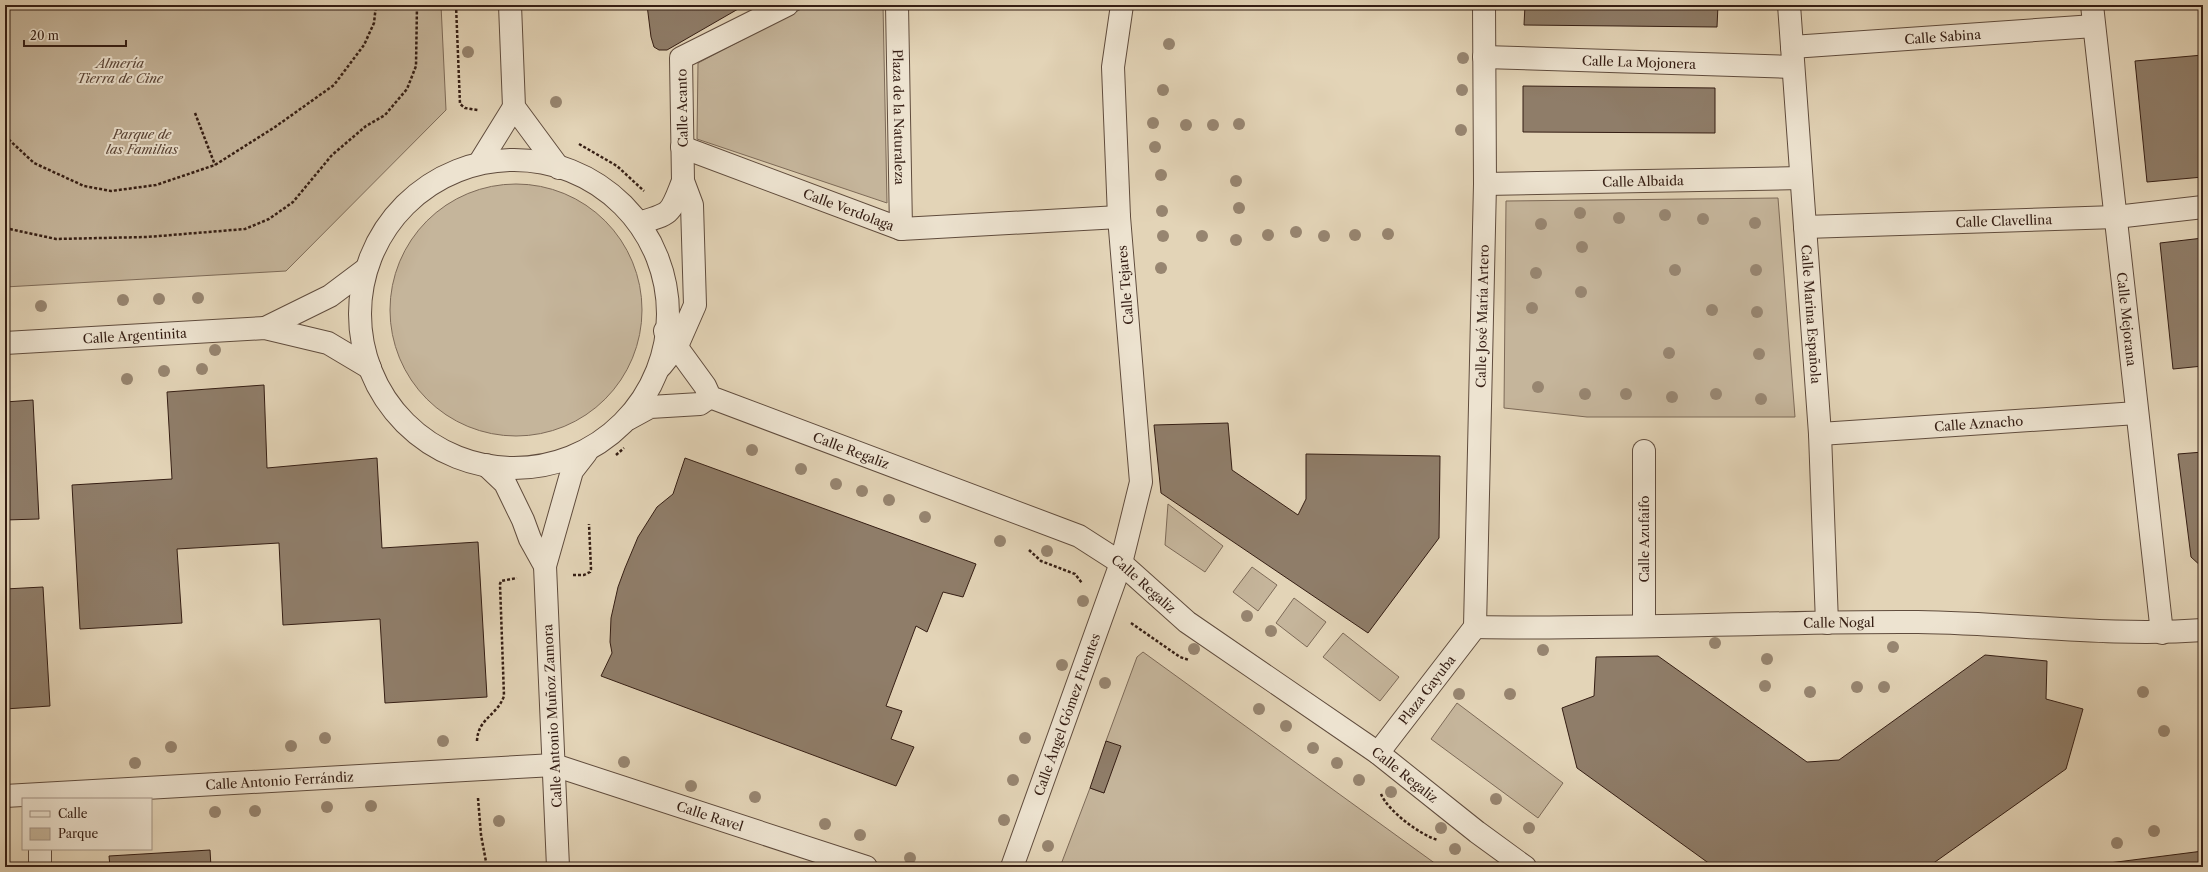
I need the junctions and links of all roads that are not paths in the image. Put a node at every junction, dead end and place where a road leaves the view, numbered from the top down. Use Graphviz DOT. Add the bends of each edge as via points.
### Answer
graph roads {
  1 [pos="510,5"];
  2 [pos="787,5"];
  3 [pos="897,5"];
  4 [pos="1122,5"];
  5 [pos="1484,5"];
  6 [pos="1789,5"];
  7 [pos="2092,5"];
  8 [pos="2094,26"];
  9 [pos="1484,57"];
  10 [pos="1793,57"];
  11 [pos="514,107"];
  12 [pos="682,147"];
  13 [pos="480,162"];
  14 [pos="559,168"];
  15 [pos="1801,178"];
  16 [pos="684,181"];
  17 [pos="1485,184"];
  18 [pos="2203,207"];
  19 [pos="1119,217"];
  20 [pos="2116,217"];
  21 [pos="639,223"];
  22 [pos="1805,227"];
  23 [pos="901,229"];
  24 [pos="366,269"];
  25 [pos="265,328"];
  26 [pos="671,338"];
  27 [pos="5,343"];
  28 [pos="370,368"];
  29 [pos="710,397"];
  30 [pos="2137,413"];
  31 [pos="627,420"];
  32 [pos="1820,434"];
  33 [pos="1644,451"];
  34 [pos="586,453"];
  35 [pos="486,465"];
  36 [pos="1121,563"];
  37 [pos="545,566"];
  38 [pos="1827,623"];
  39 [pos="1644,626"];
  40 [pos="1475,627"];
  41 [pos="2203,630"];
  42 [pos="2162,633"];
  43 [pos="1378,753"];
  44 [pos="554,765"];
  45 [pos="5,796"];
  46 [pos="38,797"];
  47 [pos="40,850"];
  48 [pos="40,867"];
  49 [pos="558,867"];
  50 [pos="866,867"];
  51 [pos="1012,867"];
  52 [pos="1525,867"];
  1 -- 11 [label="street"];
  2 -- 12 [label="street, Calle Acanto" via="681,58"];
  3 -- 23 [label="street, Plaza de la Naturaleza"];
  4 -- 19 [label="street, Calle Tejares" via="1113,67"];
  5 -- 9 [label="street, Calle José María Artero"];
  6 -- 10 [label="street, Calle Marina Española"];
  7 -- 8 [label="street, Calle Mejorana"];
  8 -- 10 [label="street, Calle Sabina"];
  8 -- 20 [label="street, Calle Mejorana"];
  9 -- 10 [label="street, Calle La Mojonera"];
  9 -- 17 [label="street, Calle José María Artero"];
  10 -- 15 [label="street, Calle Marina Española"];
  11 -- 13 [label="street"];
  11 -- 14 [label="street"];
  12 -- 16 [label="street, Calle Acanto"];
  12 -- 23 [label="street, Calle Verdolaga"];
  13 -- 14 [label="street" via="520,158"];
  13 -- 24 [label="street" via="428,184 392,218"];
  14 -- 21 [label="street" via="584,175 630,210"];
  15 -- 17 [label="street, Calle Albaida"];
  15 -- 22 [label="street, Calle Marina Española"];
  16 -- 21 [label="street, Calle Acanto" via="675,203 665,215"];
  16 -- 26 [label="street, Calle Acanto" via="692,205 695,305"];
  17 -- 40 [label="street, Calle José María Artero"];
  18 -- 20 [label="street, Calle Clavellina"];
  19 -- 23 [label="street, Calle Verdolaga"];
  19 -- 36 [label="street, Calle Tejares" via="1141,482"];
  20 -- 22 [label="street, Calle Clavellina"];
  20 -- 30 [label="street, Calle Mejorana"];
  21 -- 26 [label="street" via="662,266"];
  22 -- 32 [label="street, Calle Marina Española"];
  24 -- 25 [label="street, Calle Argentinita" via="330,296"];
  24 -- 28 [label="street" via="359,313 364,353"];
  25 -- 27 [label="street, Calle Argentinita"];
  25 -- 28 [label="street, Calle Argentinita" via="328,343"];
  26 -- 29 [label="street"];
  26 -- 31 [label="street, Calle Acanto" via="661,366"];
  28 -- 35 [label="street" via="379,392 415,434 472,464"];
  29 -- 31 [label="street" via="700,404 650,407"];
  29 -- 36 [label="street, Calle Regaliz" via="1079,536"];
  30 -- 32 [label="street, Calle Aznacho"];
  30 -- 42 [label="street, Calle Mejorana"];
  31 -- 34 [label="street"];
  32 -- 38 [label="street, Calle Marina Española"];
  33 -- 39 [label="street, Calle Azufaifo"];
  34 -- 35 [label="street" via="534,468"];
  34 -- 37 [label="street, Calle Antonio Muñoz Zamora" via="572,472"];
  35 -- 37 [label="street, Calle Antonio Muñoz Zamora" via="505,483"];
  36 -- 43 [label="street, Calle Regaliz" via="1187,622"];
  36 -- 51 [label="street, Calle Ángel Gómez Fuentes"];
  37 -- 44 [label="street, Calle Antonio Muñoz Zamora"];
  38 -- 39 [label="street, Calle Nogal"];
  38 -- 42 [label="street, Calle Nogal" via="1919,622"];
  39 -- 40 [label="street, Calle Nogal"];
  40 -- 43 [label="street, Plaza Gayuba"];
  41 -- 42 [label="street, Calle Nogal"];
  43 -- 52 [label="street, Calle Regaliz"];
  44 -- 46 [label="street, Calle Antonio Ferrándiz"];
  44 -- 49 [label="street, Calle Antonio Muñoz Zamora"];
  44 -- 50 [label="street, Calle Ravel"];
  45 -- 46 [label="street, Calle Antonio Ferrándiz"];
  47 -- 48 [label="street"];
}
